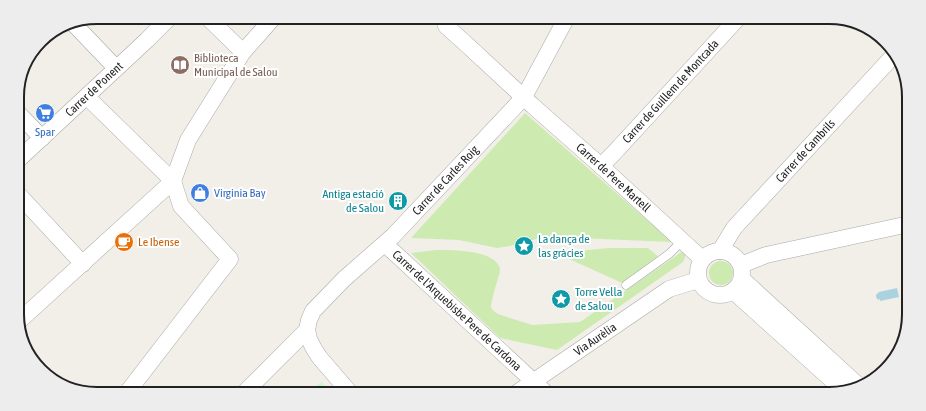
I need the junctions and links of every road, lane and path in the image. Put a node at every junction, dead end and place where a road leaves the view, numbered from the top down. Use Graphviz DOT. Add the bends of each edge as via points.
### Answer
graph roads {
  1 [pos="163,24"];
  2 [pos="213,24"];
  3 [pos="268,24"];
  4 [pos="448,24"];
  5 [pos="564,24"];
  6 [pos="733,24"];
  7 [pos="76,27"];
  8 [pos="243,52"];
  9 [pos="891,58"];
  10 [pos="116,68"];
  11 [pos="86,97"];
  12 [pos="524,98"];
  13 [pos="24,119"];
  14 [pos="42,138"];
  15 [pos="24,154"];
  16 [pos="601,166"];
  17 [pos="173,182"];
  18 [pos="24,200"];
  19 [pos="902,226"];
  20 [pos="684,242"];
  21 [pos="385,244"];
  22 [pos="720,251"];
  23 [pos="702,259"];
  24 [pos="83,264"];
  25 [pos="739,278"];
  26 [pos="698,280"];
  27 [pos="626,285"];
  28 [pos="24,316"];
  29 [pos="307,330"];
  30 [pos="533,381"];
  31 [pos="855,382"];
  32 [pos="841,386"];
  33 [pos="131,387"];
  34 [pos="250,387"];
  35 [pos="345,387"];
  36 [pos="525,387"];
  37 [pos="539,387"];
  1 -- 10 [label="street, Carrer de Ponent"];
  2 -- 8 [label="street"];
  3 -- 8 [label="street"];
  4 -- 12 [label="street, Carrer de Pere Martell"];
  5 -- 12 [label="street, Carrer de Carles Roig"];
  6 -- 16 [label="street, Carrer de Guillem de Montcada"];
  7 -- 10 [label="street"];
  8 -- 17 [label="street" via="188,140"];
  9 -- 22 [label="street, Carrer de Cambrils" via="734,228"];
  10 -- 11 [label="street, Carrer de Ponent"];
  11 -- 14 [label="street, Carrer de Ponent"];
  11 -- 17 [label="street"];
  12 -- 16 [label="street, Carrer de Pere Martell"];
  12 -- 21 [label="street, Carrer de Carles Roig"];
  13 -- 14 [label="street"];
  14 -- 15 [label="street, Carrer de Ponent"];
  16 -- 20 [label="street, Carrer de Pere Martell"];
  17 -- 24 [label="street"];
  17 -- 33 [label="street" via="181,206 230,259"];
  18 -- 24 [label="street"];
  19 -- 25 [label="street" via="766,255"];
  20 -- 23 [label="street, Carrer de Pere Martell"];
  20 -- 27 [label="lane"];
  21 -- 29 [label="street, Carrer de Carles Roig" via="344,279 313,311"];
  21 -- 30 [label="street, Carrer de l'Arquebisbe Pere de Cardona"];
  22 -- 23 [label="street" via="707,254"];
  22 -- 25 [label="street" via="733,254 738,259"];
  23 -- 26 [label="street" via="697,272"];
  24 -- 28 [label="street"];
  25 -- 26 [label="street" via="727,295 720,296 706,291"];
  25 -- 31 [label="street"];
  25 -- 32 [label="street"];
  26 -- 30 [label="street, Via Aurèlia" via="669,289"];
  29 -- 34 [label="street"];
  29 -- 35 [label="street" via="314,349"];
  30 -- 36 [label="street, Via Aurèlia"];
  30 -- 37 [label="street, Carrer de l'Arquebisbe Pere de Cardona"];
}
